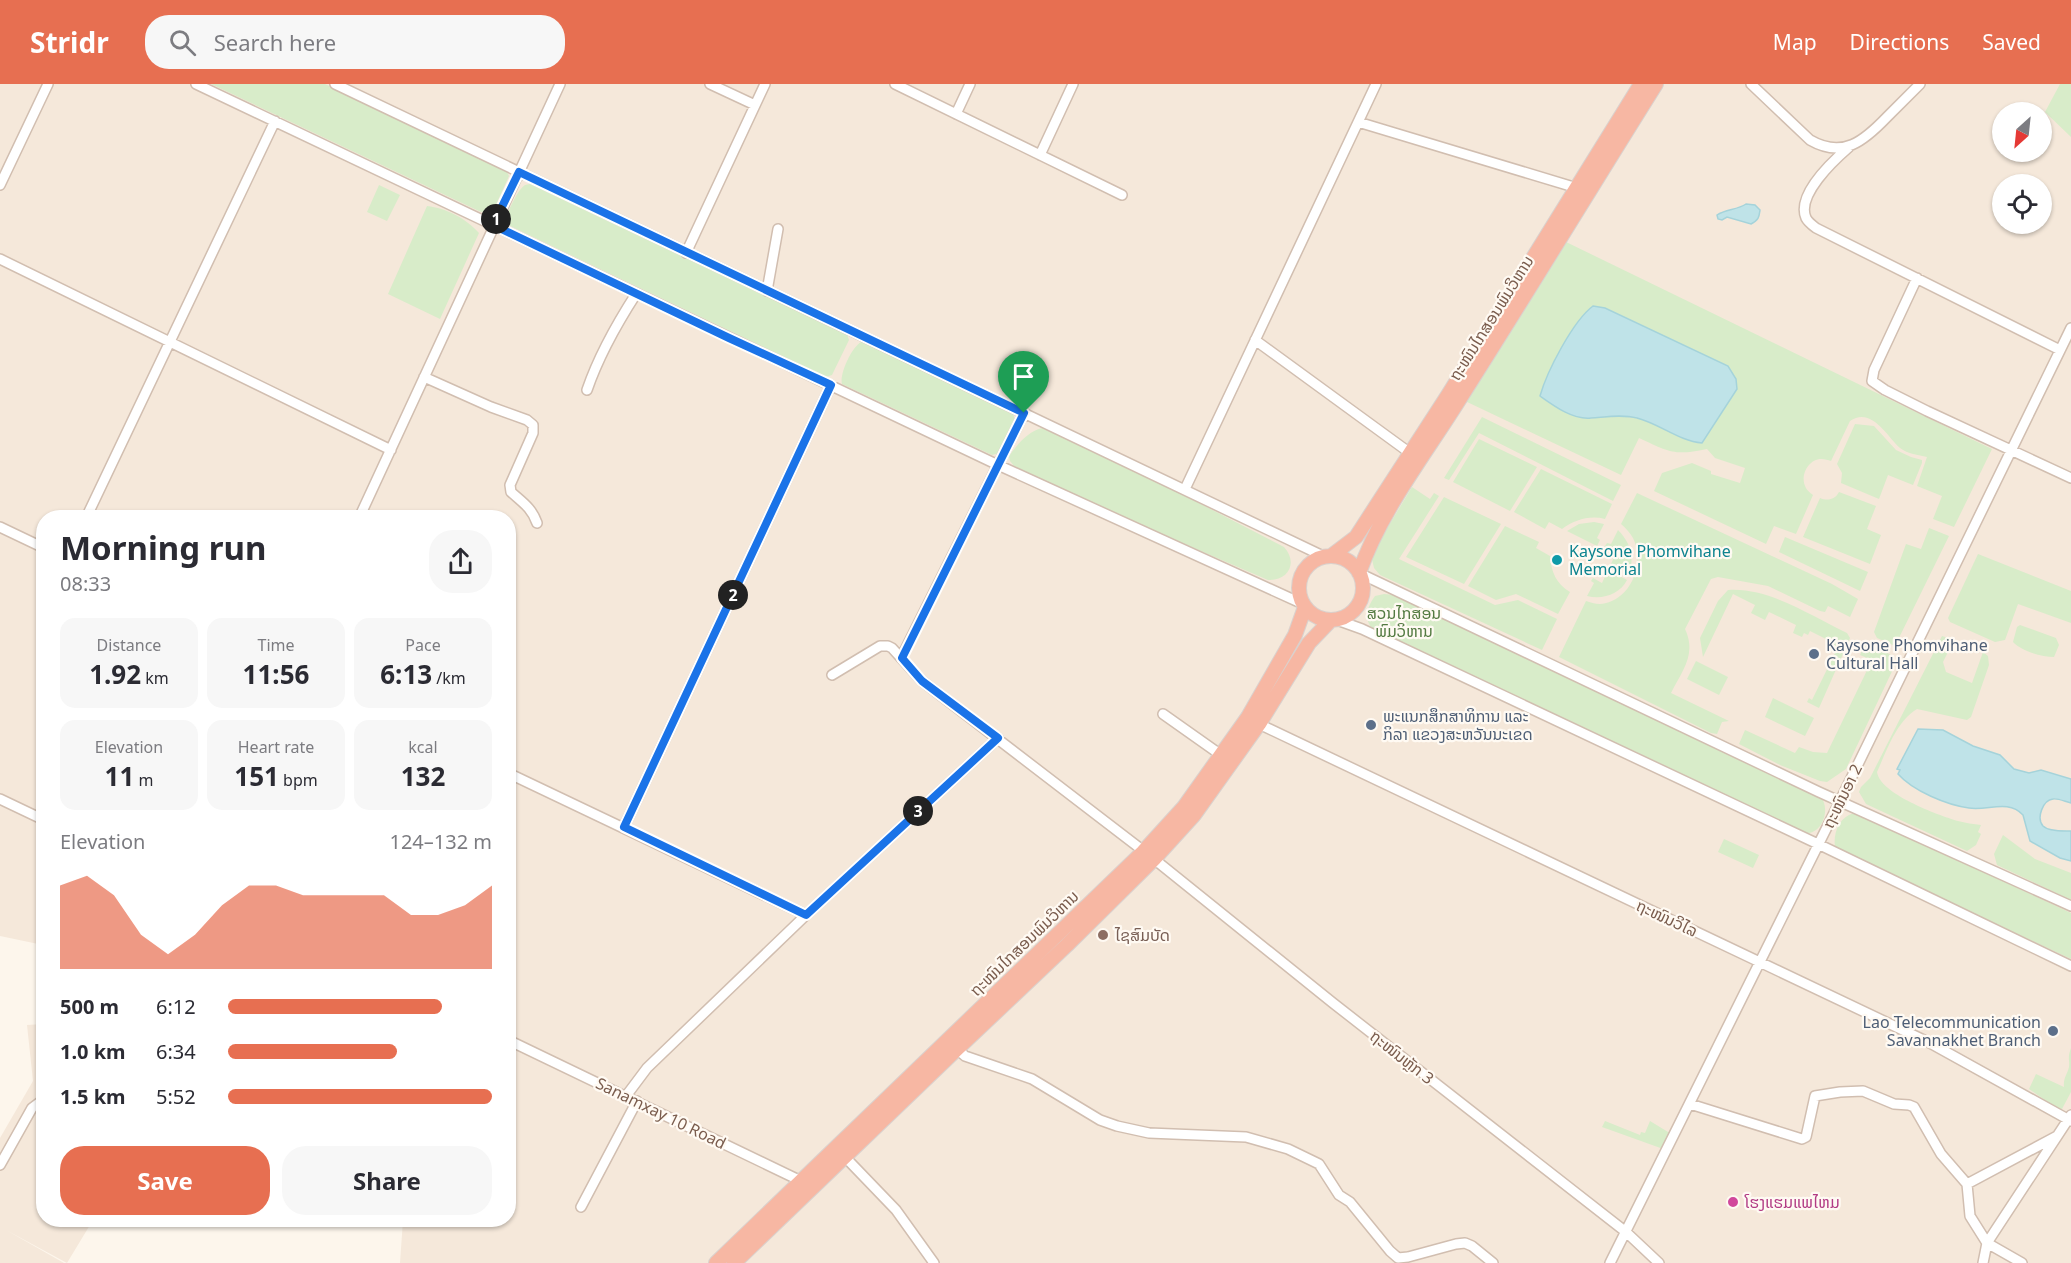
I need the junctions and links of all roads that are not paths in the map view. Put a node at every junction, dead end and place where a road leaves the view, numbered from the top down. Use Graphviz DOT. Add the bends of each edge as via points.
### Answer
graph roads {
  1 [pos="48,84"];
  2 [pos="196,84"];
  3 [pos="335,84"];
  4 [pos="560,84"];
  5 [pos="710,84"];
  6 [pos="765,84"];
  7 [pos="895,84"];
  8 [pos="970,84"];
  9 [pos="1073,84"];
  10 [pos="1376,84"];
  11 [pos="1641,84"];
  12 [pos="1656,84"];
  13 [pos="1752,84"];
  14 [pos="1920,84"];
  15 [pos="755,105"];
  16 [pos="956,114"];
  17 [pos="275,121"];
  18 [pos="1358,122"];
  19 [pos="1849,147"];
  20 [pos="1040,155"];
  21 [pos="519,172"];
  22 [pos="0,184"];
  23 [pos="1577,188"];
  24 [pos="1122,195"];
  25 [pos="493,225"];
  26 [pos="778,230"];
  27 [pos="686,253"];
  28 [pos="0,259"];
  29 [pos="1917,278"];
  30 [pos="767,291"];
  31 [pos="636,294"];
  32 [pos="2071,327"];
  33 [pos="1255,340"];
  34 [pos="168,342"];
  35 [pos="2060,350"];
  36 [pos="424,377"];
  37 [pos="831,385"];
  38 [pos="587,390"];
  39 [pos="1024,413"];
  40 [pos="2012,449"];
  41 [pos="391,450"];
  42 [pos="1409,463"];
  43 [pos="998,465"];
  44 [pos="2071,478"];
  45 [pos="1185,489"];
  46 [pos="90,510"];
  47 [pos="363,510"];
  48 [pos="537,523"];
  49 [pos="0,527"];
  50 [pos="36,544"];
  51 [pos="1328,556"];
  52 [pos="1359,573"];
  53 [pos="1304,606"];
  54 [pos="1334,620"];
  55 [pos="902,658"];
  56 [pos="832,675"];
  57 [pos="1163,714"];
  58 [pos="1258,724"];
  59 [pos="998,738"];
  60 [pos="1221,755"];
  61 [pos="516,777"];
  62 [pos="0,799"];
  63 [pos="1840,801"];
  64 [pos="36,815"];
  65 [pos="624,827"];
  66 [pos="1818,844"];
  67 [pos="1148,856"];
  68 [pos="2071,906"];
  69 [pos="806,915"];
  70 [pos="1760,962"];
  71 [pos="2071,966"];
  72 [pos="1020,980"];
  73 [pos="516,1044"];
  74 [pos="957,1048"];
  75 [pos="626,1096"];
  76 [pos="637,1101"];
  77 [pos="1690,1104"];
  78 [pos="36,1105"];
  79 [pos="2070,1119"];
  80 [pos="2057,1136"];
  81 [pos="845,1157"];
  82 [pos="0,1166"];
  83 [pos="1966,1184"];
  84 [pos="805,1185"];
  85 [pos="581,1207"];
  86 [pos="1626,1232"];
  87 [pos="1987,1243"];
  88 [pos="716,1263"];
  89 [pos="734,1263"];
  90 [pos="934,1263"];
  91 [pos="1492,1263"];
  92 [pos="1610,1263"];
  93 [pos="1659,1263"];
  94 [pos="1983,1263"];
  95 [pos="2022,1263"];
  1 -- 22 [label="street"];
  2 -- 17 [label="street"];
  3 -- 21 [label="street"];
  4 -- 21 [label="street"];
  5 -- 15 [label="street"];
  6 -- 15 [label="street"];
  7 -- 16 [label="street"];
  8 -- 16 [label="street"];
  9 -- 20 [label="street"];
  10 -- 18 [label="street"];
  11 -- 23 [label="highway, ຖະໜົນໄກສອນພົມວິຫານ"];
  12 -- 42 [label="highway, ຖະໜົນໄກສອນພົມວິຫານ"];
  13 -- 19 [label="street" via="1810,140 1826,147"];
  14 -- 19 [label="street" via="1871,135"];
  15 -- 27 [label="street"];
  16 -- 20 [label="street"];
  17 -- 25 [label="street"];
  17 -- 34 [label="street"];
  18 -- 23 [label="street"];
  18 -- 33 [label="street"];
  19 -- 29 [label="street" via="1828,166 1810,194 1804,210 1808,221"];
  20 -- 24 [label="street"];
  21 -- 25 [label="street"];
  21 -- 27 [label="street"];
  23 -- 42 [label="highway, ຖະໜົນໄກສອນພົມວິຫານ"];
  25 -- 31 [label="street"];
  25 -- 36 [label="street"];
  26 -- 30 [label="street"];
  27 -- 30 [label="street"];
  28 -- 34 [label="street"];
  29 -- 35 [label="street"];
  29 -- 40 [label="street" via="1872,381"];
  30 -- 39 [label="street"];
  31 -- 37 [label="street"];
  31 -- 38 [label="street" via="615,326"];
  32 -- 35 [label="street, ຖະໜົນອາ 2"];
  33 -- 42 [label="street"];
  33 -- 45 [label="street"];
  34 -- 41 [label="street"];
  34 -- 46 [label="street"];
  35 -- 40 [label="street, ຖະໜົນອາ 2"];
  36 -- 41 [label="street"];
  36 -- 48 [label="street" via="533,425 510,484 511,492 527,505"];
  37 -- 43 [label="street"];
  37 -- 65 [label="street"];
  39 -- 43 [label="street"];
  39 -- 45 [label="street"];
  40 -- 44 [label="street"];
  40 -- 63 [label="street, ຖະໜົນອາ 2"];
  41 -- 47 [label="street"];
  42 -- 51 [label="highway, ຖະໜົນໄກສອນພົມວິຫານ" via="1356,537"];
  42 -- 52 [label="highway, ຖະໜົນໄກສອນພົມວິຫານ"];
  43 -- 53 [label="street"];
  43 -- 55 [label="street"];
  45 -- 51 [label="street"];
  49 -- 50 [label="street"];
  51 -- 52 [label="highway" via="1347,561"];
  51 -- 53 [label="highway" via="1314,561 1302,575 1299,586"];
  52 -- 54 [label="highway" via="1363,590 1360,602 1353,612"];
  52 -- 63 [label="street"];
  53 -- 54 [label="highway" via="1320,618"];
  53 -- 60 [label="highway, ຖະໜົນໄກສອນພົມວິຫານ" via="1295,635 1248,717"];
  54 -- 58 [label="highway, ຖະໜົນໄກສອນພົມວິຫານ" via="1309,643"];
  54 -- 66 [label="street" via="1362,629"];
  55 -- 56 [label="street" via="892,648 880,646"];
  55 -- 59 [label="street, ຖະໜົນຫຼັກ 3" via="922,681"];
  57 -- 60 [label="street"];
  58 -- 67 [label="highway, ຖະໜົນໄກສອນພົມວິຫານ" via="1194,814"];
  58 -- 70 [label="street, ຖະໜົນວິໄລ"];
  59 -- 67 [label="street, ຖະໜົນຫຼັກ 3"];
  59 -- 69 [label="street"];
  60 -- 67 [label="highway, ຖະໜົນໄກສອນພົມວິຫານ"];
  61 -- 65 [label="street"];
  62 -- 64 [label="street"];
  63 -- 66 [label="street, ຖະໜົນອາ 2"];
  63 -- 68 [label="street"];
  65 -- 69 [label="street"];
  66 -- 70 [label="street, ຖະໜົນອາ 2"];
  66 -- 71 [label="street"];
  67 -- 72 [label="highway, ຖະໜົນໄກສອນພົມວິຫານ"];
  67 -- 86 [label="street, ຖະໜົນຫຼັກ 3"];
  69 -- 75 [label="street" via="647,1068"];
  70 -- 77 [label="street, ຖະໜົນອາ 2"];
  70 -- 79 [label="street, ຖະໜົນວິໄລ" via="1930,1043"];
  72 -- 74 [label="highway, ຖະໜົນໄກສອນພົມວິຫານ"];
  72 -- 84 [label="highway, ຖະໜົນໄກສອນພົມວິຫານ"];
  73 -- 75 [label="street, Sanamxay 10 Road"];
  74 -- 81 [label="highway, ຖະໜົນໄກສອນພົມວິຫານ"];
  74 -- 91 [label="street" via="965,1056 1032,1079 1117,1126 1149,1133 1246,1137 1288,1149 1319,1164 1340,1195 1398,1258 1465,1243"];
  75 -- 76 [label="street, Sanamxay 10 Road"];
  76 -- 84 [label="street, Sanamxay 10 Road"];
  76 -- 85 [label="street"];
  77 -- 83 [label="street" via="1802,1139 1806,1137 1815,1096 1868,1092 1894,1104 1914,1107 1941,1154"];
  77 -- 86 [label="street, ຖະໜົນອາ 2"];
  78 -- 82 [label="street"];
  79 -- 80 [label="street"];
  80 -- 83 [label="street"];
  80 -- 87 [label="street"];
  81 -- 84 [label="highway, ຖະໜົນໄກສອນພົມວິຫານ"];
  81 -- 90 [label="street" via="896,1210"];
  83 -- 87 [label="street" via="1970,1216"];
  84 -- 88 [label="highway, ຖະໜົນໄກສອນພົມວິຫານ"];
  84 -- 89 [label="highway, ຖະໜົນໄກສອນພົມວິຫານ"];
  86 -- 92 [label="street, ຖະໜົນອາ 2"];
  86 -- 93 [label="street, ຖະໜົນຫຼັກ 3"];
  87 -- 94 [label="street"];
  87 -- 95 [label="street"];
}
